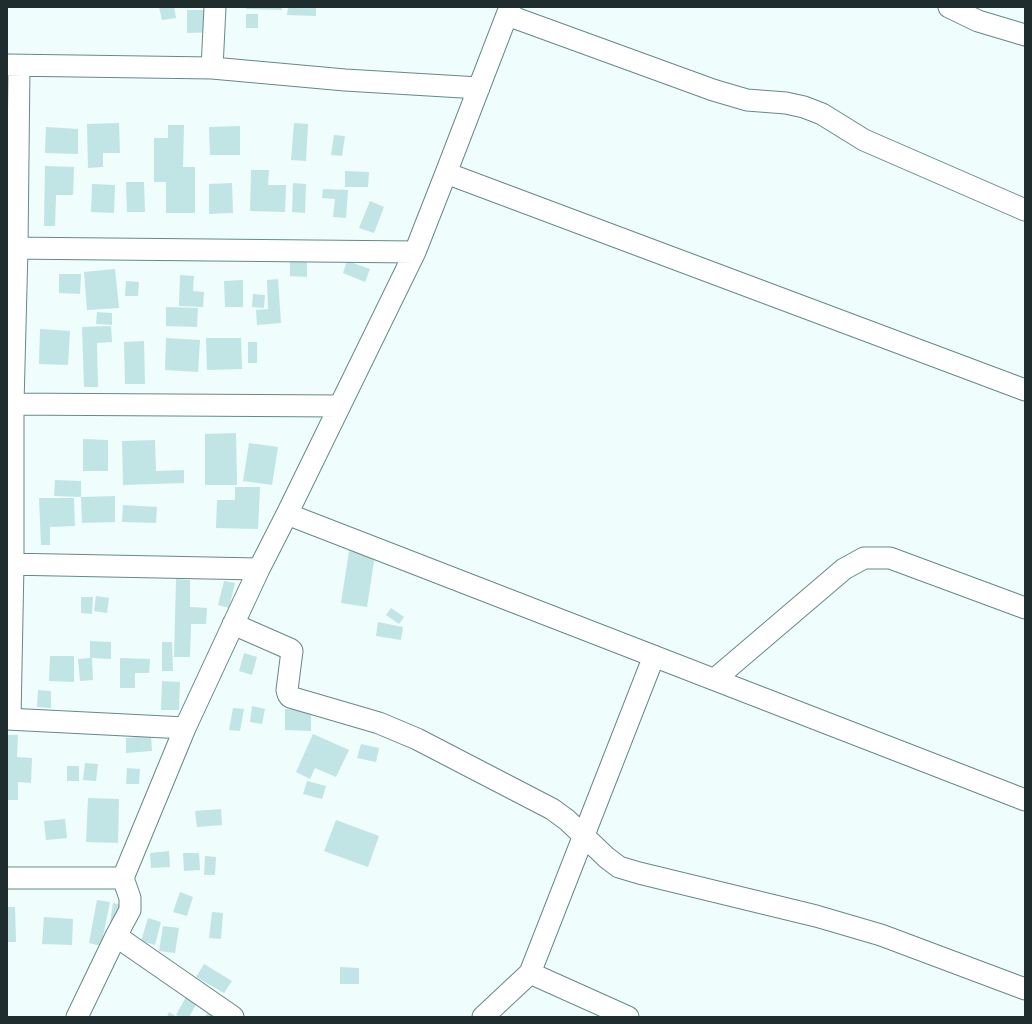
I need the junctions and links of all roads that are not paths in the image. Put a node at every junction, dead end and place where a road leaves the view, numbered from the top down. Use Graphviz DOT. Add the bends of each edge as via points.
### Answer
graph roads {
  1 [pos="215,7"];
  2 [pos="949,7"];
  3 [pos="508,11"];
  4 [pos="1025,35"];
  5 [pos="13,66"];
  6 [pos="212,68"];
  7 [pos="479,88"];
  8 [pos="446,173"];
  9 [pos="1025,210"];
  10 [pos="12,248"];
  11 [pos="415,252"];
  12 [pos="1025,390"];
  13 [pos="10,404"];
  14 [pos="340,406"];
  15 [pos="287,514"];
  16 [pos="10,564"];
  17 [pos="259,569"];
  18 [pos="1024,606"];
  19 [pos="233,624"];
  20 [pos="654,656"];
  21 [pos="715,679"];
  22 [pos="9,718"];
  23 [pos="185,728"];
  24 [pos="1025,800"];
  25 [pos="584,836"];
  26 [pos="7,878"];
  27 [pos="123,878"];
  28 [pos="116,936"];
  29 [pos="530,973"];
  30 [pos="1025,989"];
  31 [pos="77,1017"];
  32 [pos="233,1017"];
  33 [pos="483,1017"];
  34 [pos="628,1017"];
  1 -- 6 [label="street"];
  2 -- 4 [label="street" via="978,21"];
  3 -- 7 [label="street"];
  3 -- 9 [label="street" via="713,90 747,100 804,107 822,114 864,140"];
  5 -- 6 [label="street"];
  5 -- 10 [label="street"];
  6 -- 7 [label="street" via="344,80"];
  7 -- 8 [label="street"];
  8 -- 11 [label="street"];
  8 -- 12 [label="street"];
  10 -- 11 [label="street"];
  10 -- 13 [label="street"];
  11 -- 14 [label="street"];
  13 -- 14 [label="street"];
  13 -- 16 [label="street"];
  14 -- 15 [label="street"];
  15 -- 17 [label="street"];
  15 -- 20 [label="street"];
  16 -- 17 [label="street"];
  16 -- 22 [label="street"];
  17 -- 19 [label="street"];
  18 -- 21 [label="street" via="890,558 864,558 844,569"];
  19 -- 23 [label="street"];
  19 -- 25 [label="street" via="292,651 287,690 290,697 380,723 417,739 552,809"];
  20 -- 21 [label="street"];
  20 -- 25 [label="street"];
  21 -- 24 [label="street"];
  22 -- 23 [label="street"];
  23 -- 27 [label="street"];
  25 -- 29 [label="street"];
  25 -- 30 [label="street" via="619,867 816,916 881,935"];
  26 -- 27 [label="street"];
  27 -- 28 [label="street" via="130,898 130,910"];
  28 -- 31 [label="street"];
  28 -- 32 [label="street"];
  29 -- 33 [label="street"];
  29 -- 34 [label="street"];
}
